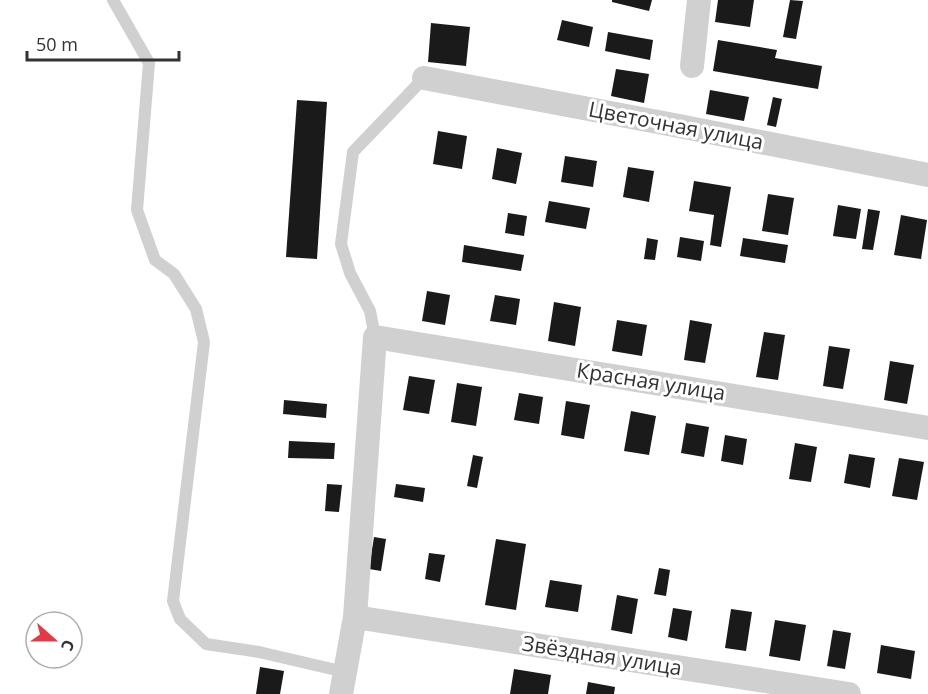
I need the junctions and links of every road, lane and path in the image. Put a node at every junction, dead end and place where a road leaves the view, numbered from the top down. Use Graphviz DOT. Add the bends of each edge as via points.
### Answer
graph roads {
  1 [pos="113,0"];
  2 [pos="699,0"];
  3 [pos="692,66"];
  4 [pos="424,78"];
  5 [pos="928,176"];
  6 [pos="375,337"];
  7 [pos="928,428"];
  8 [pos="355,617"];
  9 [pos="343,683"];
  10 [pos="849,694"];
  1 -- 9 [label="lane" via="149,63 136,210 155,260 174,274 196,309 204,342 173,601 180,619 206,644 259,652"];
  2 -- 3 [label="street"];
  4 -- 5 [label="street, Цветочная улица"];
  4 -- 6 [label="lane" via="353,152 341,244 350,273 370,311"];
  6 -- 7 [label="street, Красная улица"];
  6 -- 8 [label="street"];
  8 -- 9 [label="street"];
  8 -- 10 [label="street, Звёздная улица"];
}
